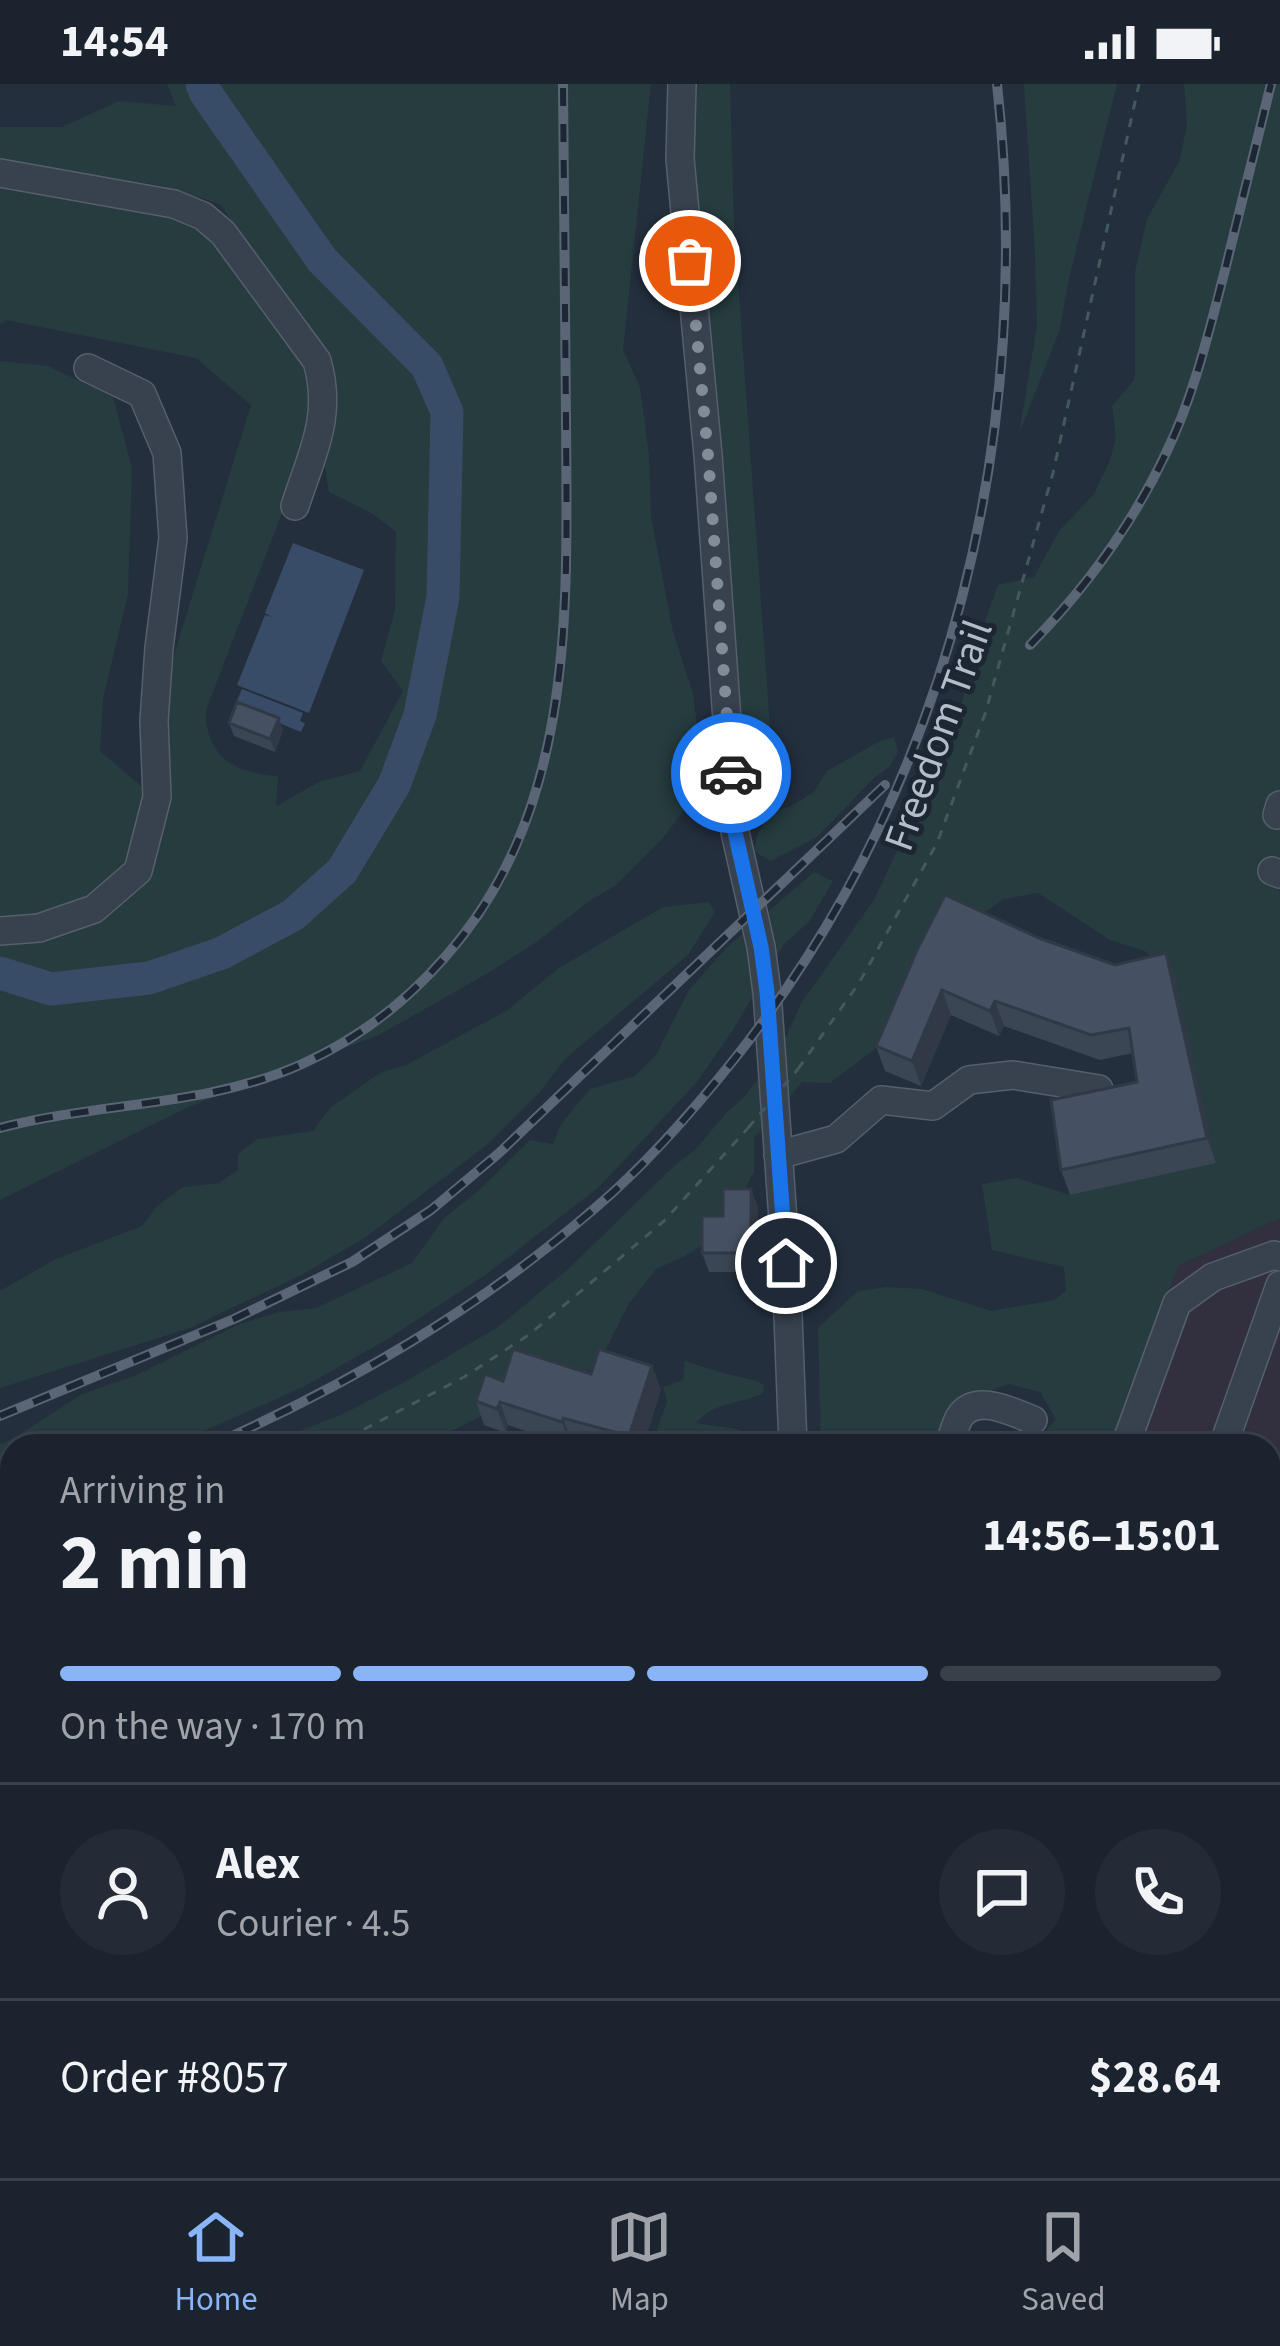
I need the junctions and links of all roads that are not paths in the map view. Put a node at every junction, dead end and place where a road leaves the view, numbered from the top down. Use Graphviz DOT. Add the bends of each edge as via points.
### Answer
graph roads {
  1 [pos="682,84"];
  2 [pos="0,173"];
  3 [pos="88,368"];
  4 [pos="296,506"];
  5 [pos="0,932"];
  6 [pos="1099,1089"];
  7 [pos="778,1155"];
  8 [pos="1280,1257"];
  9 [pos="1280,1285"];
  10 [pos="1033,1420"];
  11 [pos="793,1434"];
  12 [pos="953,1434"];
  13 [pos="1129,1434"];
  14 [pos="1227,1434"];
  1 -- 7 [label="street" via="680,158 735,832 767,992"];
  2 -- 4 [label="street" via="174,204 223,233 317,361 324,386 324,414"];
  3 -- 5 [label="street" via="142,394 167,453 172,538 158,648 157,797 138,871 124,884 94,909"];
  6 -- 7 [label="street" via="1013,1075 969,1080 933,1106 881,1100 836,1139"];
  7 -- 11 [label="street"];
  8 -- 13 [label="street" via="1213,1277 1177,1303"];
  9 -- 14 [label="street"];
  10 -- 12 [label="street" via="981,1405 966,1410"];
}
